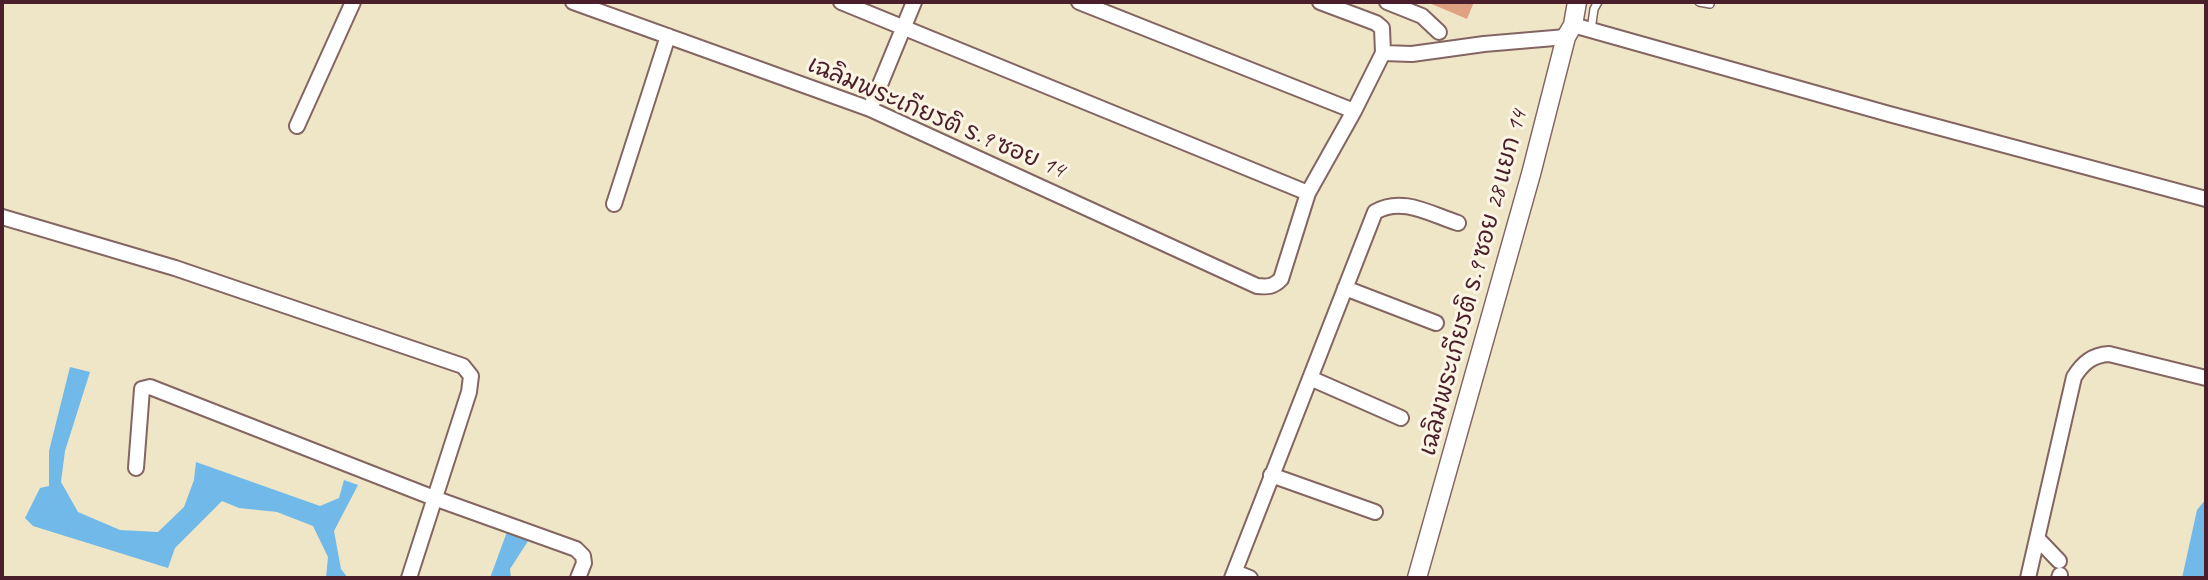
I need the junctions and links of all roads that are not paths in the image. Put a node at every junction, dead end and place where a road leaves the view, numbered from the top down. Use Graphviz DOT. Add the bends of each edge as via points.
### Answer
graph roads {
  1 [pos="353,2"];
  2 [pos="573,2"];
  3 [pos="841,2"];
  4 [pos="914,2"];
  5 [pos="1079,2"];
  6 [pos="1320,2"];
  7 [pos="1387,2"];
  8 [pos="1577,2"];
  9 [pos="1598,2"];
  10 [pos="1699,2"];
  11 [pos="1710,4"];
  12 [pos="904,28"];
  13 [pos="1569,31"];
  14 [pos="1591,31"];
  15 [pos="1439,32"];
  16 [pos="668,36"];
  17 [pos="1383,53"];
  18 [pos="870,110"];
  19 [pos="1354,111"];
  20 [pos="297,126"];
  21 [pos="1308,193"];
  22 [pos="2206,199"];
  23 [pos="614,204"];
  24 [pos="2,217"];
  25 [pos="1458,223"];
  26 [pos="1345,288"];
  27 [pos="1436,323"];
  28 [pos="1310,378"];
  29 [pos="2206,378"];
  30 [pos="1401,418"];
  31 [pos="136,468"];
  32 [pos="1271,475"];
  33 [pos="434,498"];
  34 [pos="1375,512"];
  35 [pos="2037,538"];
  36 [pos="2059,571"];
  37 [pos="1234,575"];
  38 [pos="409,578"];
  39 [pos="578,578"];
  40 [pos="1250,578"];
  41 [pos="1417,578"];
  42 [pos="2028,578"];
  1 -- 20 [label="street"];
  2 -- 16 [label="street, เฉลิมพระเกียรติ ร.9 ซอย 14"];
  3 -- 12 [label="street"];
  4 -- 12 [label="street"];
  5 -- 19 [label="street"];
  6 -- 17 [label="street" via="1376,23 1382,28"];
  7 -- 15 [label="street" via="1422,16"];
  8 -- 13 [label="street, เฉลิมพระเกียรติ ร.9 ซอย 28 แยก 14"];
  9 -- 14 [label="lane"];
  10 -- 11 [label="lane"];
  12 -- 18 [label="street"];
  12 -- 21 [label="street"];
  13 -- 14 [label="street"];
  13 -- 17 [label="street" via="1412,54"];
  13 -- 41 [label="street, เฉลิมพระเกียรติ ร.9 ซอย 28 แยก 14"];
  14 -- 22 [label="street"];
  16 -- 18 [label="street, เฉลิมพระเกียรติ ร.9 ซอย 14"];
  16 -- 23 [label="street"];
  17 -- 19 [label="street"];
  18 -- 21 [label="street, เฉลิมพระเกียรติ ร.9 ซอย 14" via="1258,286 1275,286 1281,279"];
  19 -- 21 [label="street"];
  24 -- 33 [label="street" via="175,268 463,366 471,376 469,392"];
  25 -- 26 [label="street" via="1402,204 1387,205 1375,212"];
  26 -- 27 [label="street"];
  26 -- 28 [label="street"];
  28 -- 30 [label="street"];
  28 -- 32 [label="street"];
  29 -- 35 [label="street" via="2109,354 2081,365 2074,377"];
  31 -- 33 [label="street" via="142,389 147,386"];
  32 -- 34 [label="street"];
  32 -- 37 [label="street"];
  33 -- 38 [label="street"];
  33 -- 39 [label="street" via="576,549 584,563"];
  35 -- 36 [label="street"];
  35 -- 42 [label="street"];
  37 -- 40 [label="street"];
}
